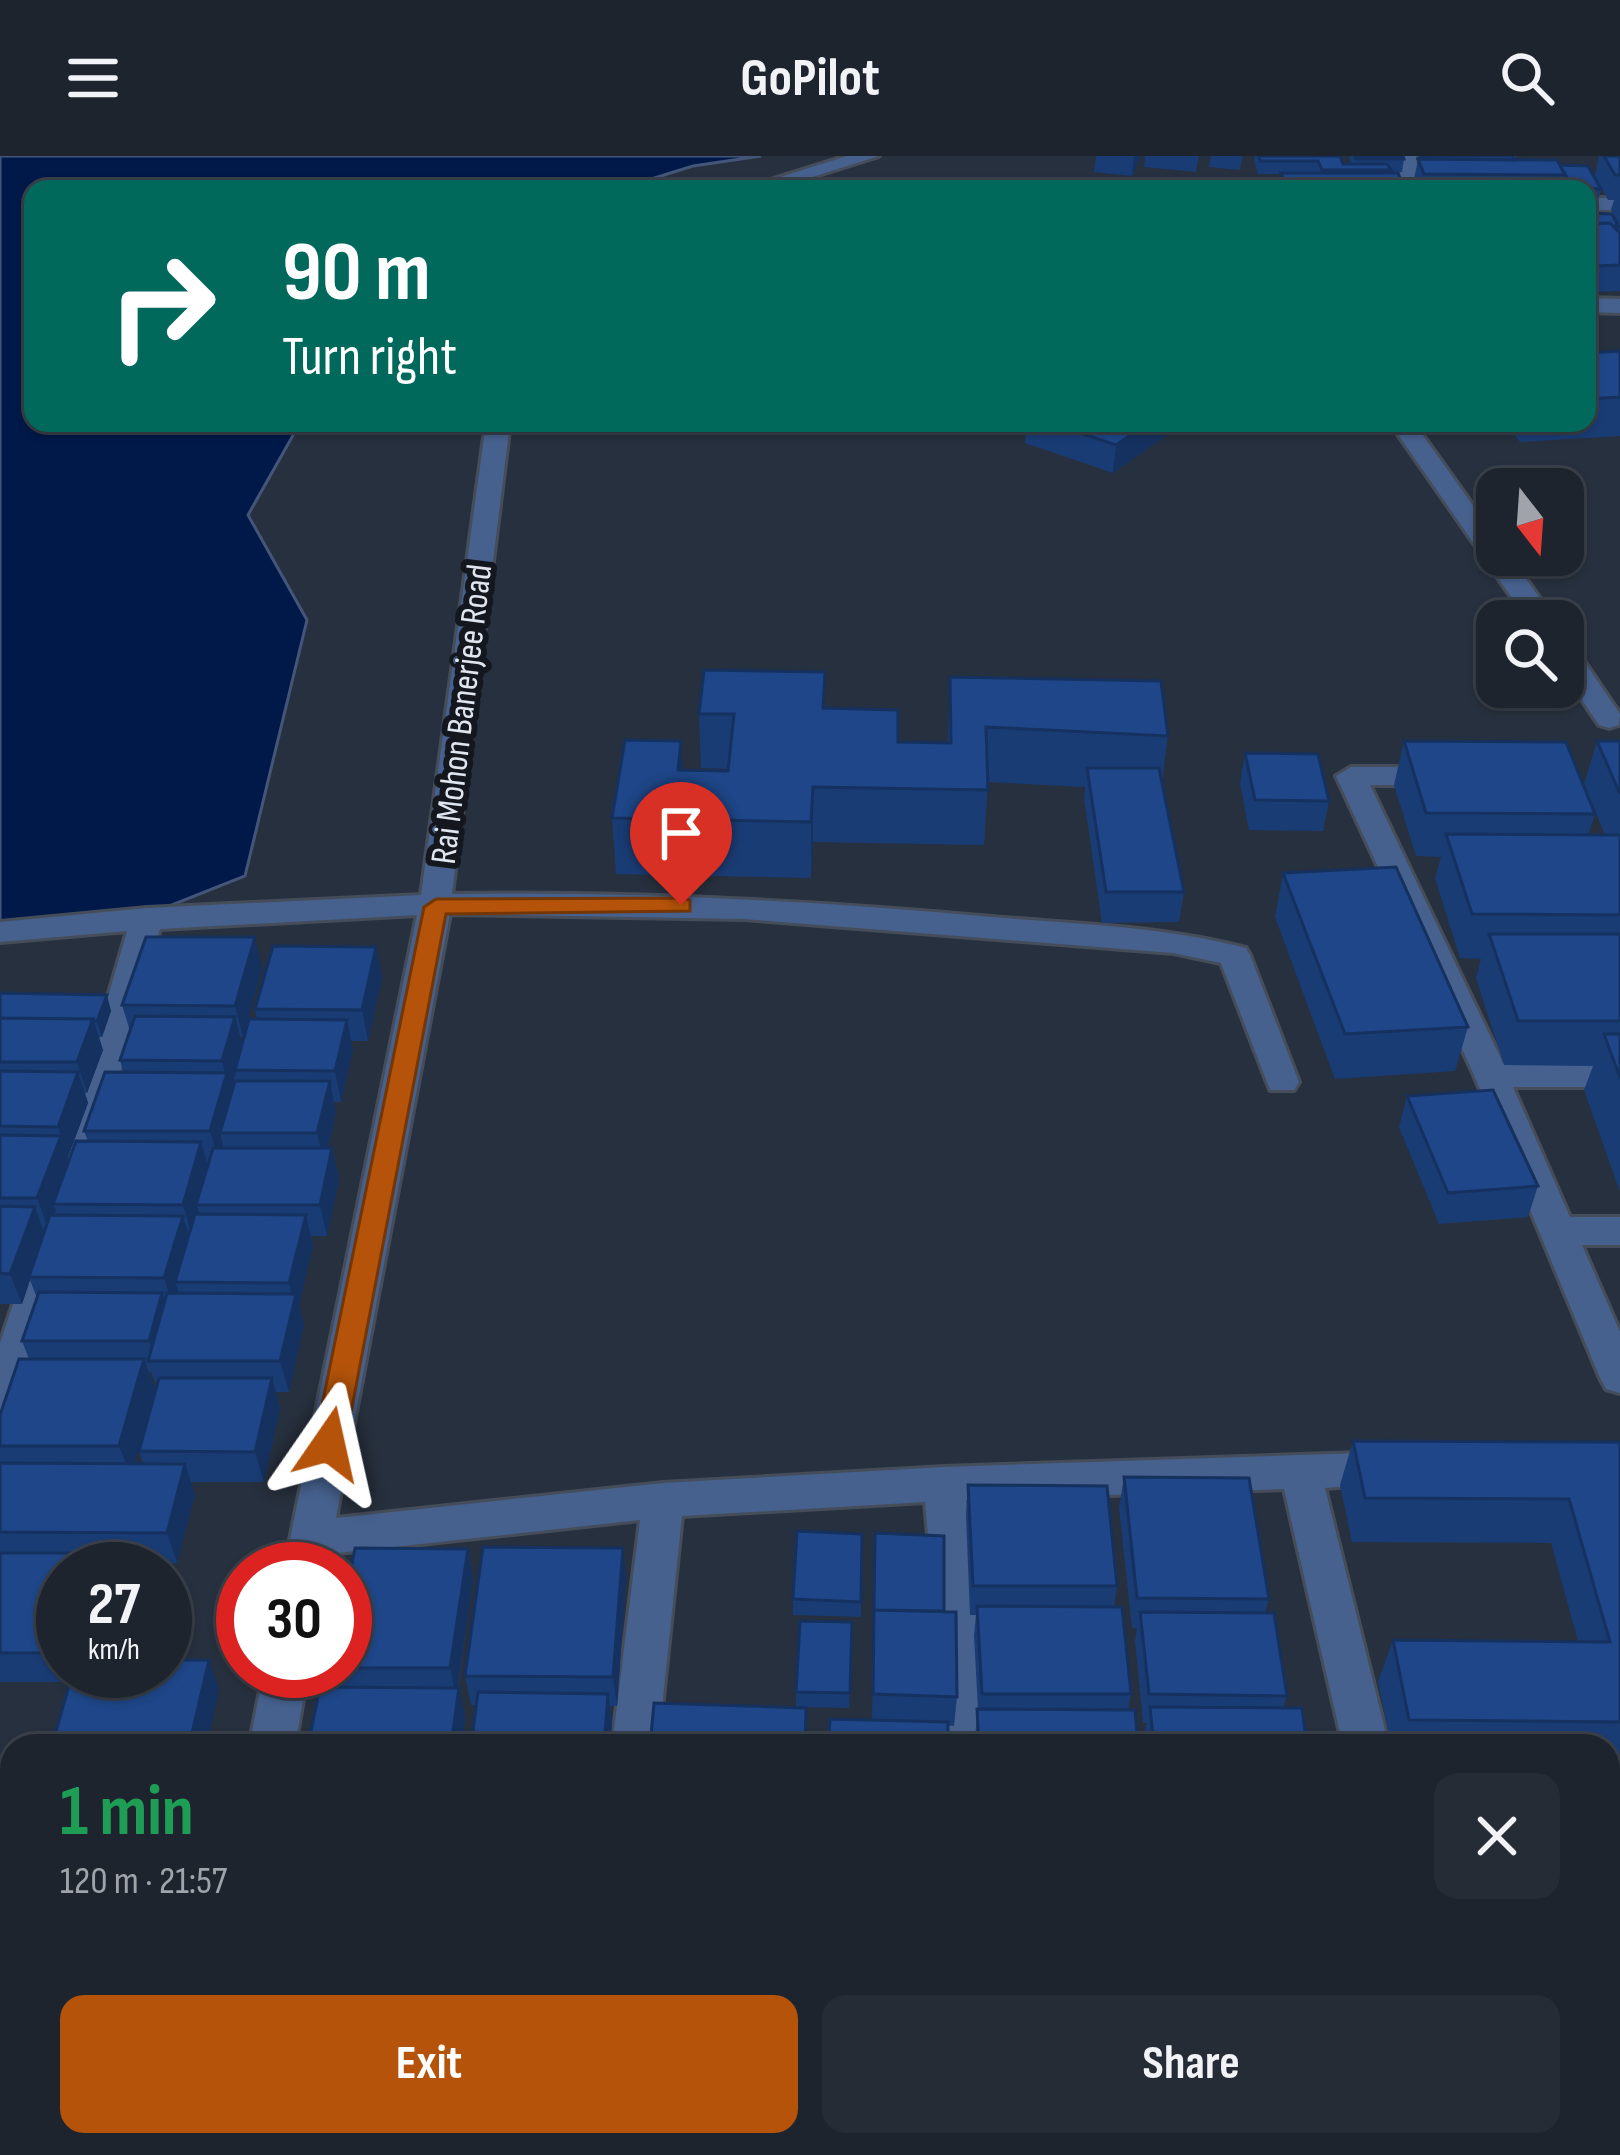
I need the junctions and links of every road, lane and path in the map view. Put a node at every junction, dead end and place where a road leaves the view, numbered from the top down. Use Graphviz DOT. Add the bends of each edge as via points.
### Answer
graph roads {
  1 [pos="869,156"];
  2 [pos="784,180"];
  3 [pos="497,432"];
  4 [pos="1408,432"];
  5 [pos="1527,600"];
  6 [pos="1584,682"];
  7 [pos="1609,719"];
  8 [pos="1485,777"];
  9 [pos="436,907"];
  10 [pos="147,918"];
  11 [pos="0,932"];
  12 [pos="1491,1075"];
  13 [pos="1620,1075"];
  14 [pos="1282,1082"];
  15 [pos="1560,1231"];
  16 [pos="1620,1231"];
  17 [pos="1620,1378"];
  18 [pos="0,1403"];
  19 [pos="1434,1468"];
  20 [pos="1300,1471"];
  21 [pos="944,1484"];
  22 [pos="663,1500"];
  23 [pos="310,1542"];
  24 [pos="372,1544"];
  25 [pos="281,1698"];
  26 [pos="274,1734"];
  27 [pos="636,1734"];
  28 [pos="969,1734"];
  29 [pos="1363,1734"];
  1 -- 2 [label="street"];
  3 -- 9 [label="street, Rai Mohon Banerjee Road"];
  4 -- 5 [label="street"];
  6 -- 7 [label="street"];
  8 -- 12 [label="street" via="1351,776"];
  9 -- 10 [label="street"];
  9 -- 14 [label="street" via="681,905 1150,941 1234,955"];
  9 -- 23 [label="street, Rai Mohon Banerjee Road"];
  10 -- 11 [label="street"];
  10 -- 18 [label="street"];
  12 -- 13 [label="street"];
  12 -- 15 [label="street"];
  15 -- 16 [label="street"];
  15 -- 17 [label="street"];
  19 -- 20 [label="street"];
  20 -- 21 [label="street"];
  20 -- 29 [label="street"];
  21 -- 22 [label="street"];
  21 -- 28 [label="street"];
  22 -- 24 [label="street"];
  22 -- 27 [label="street"];
  25 -- 26 [label="street"];
}
